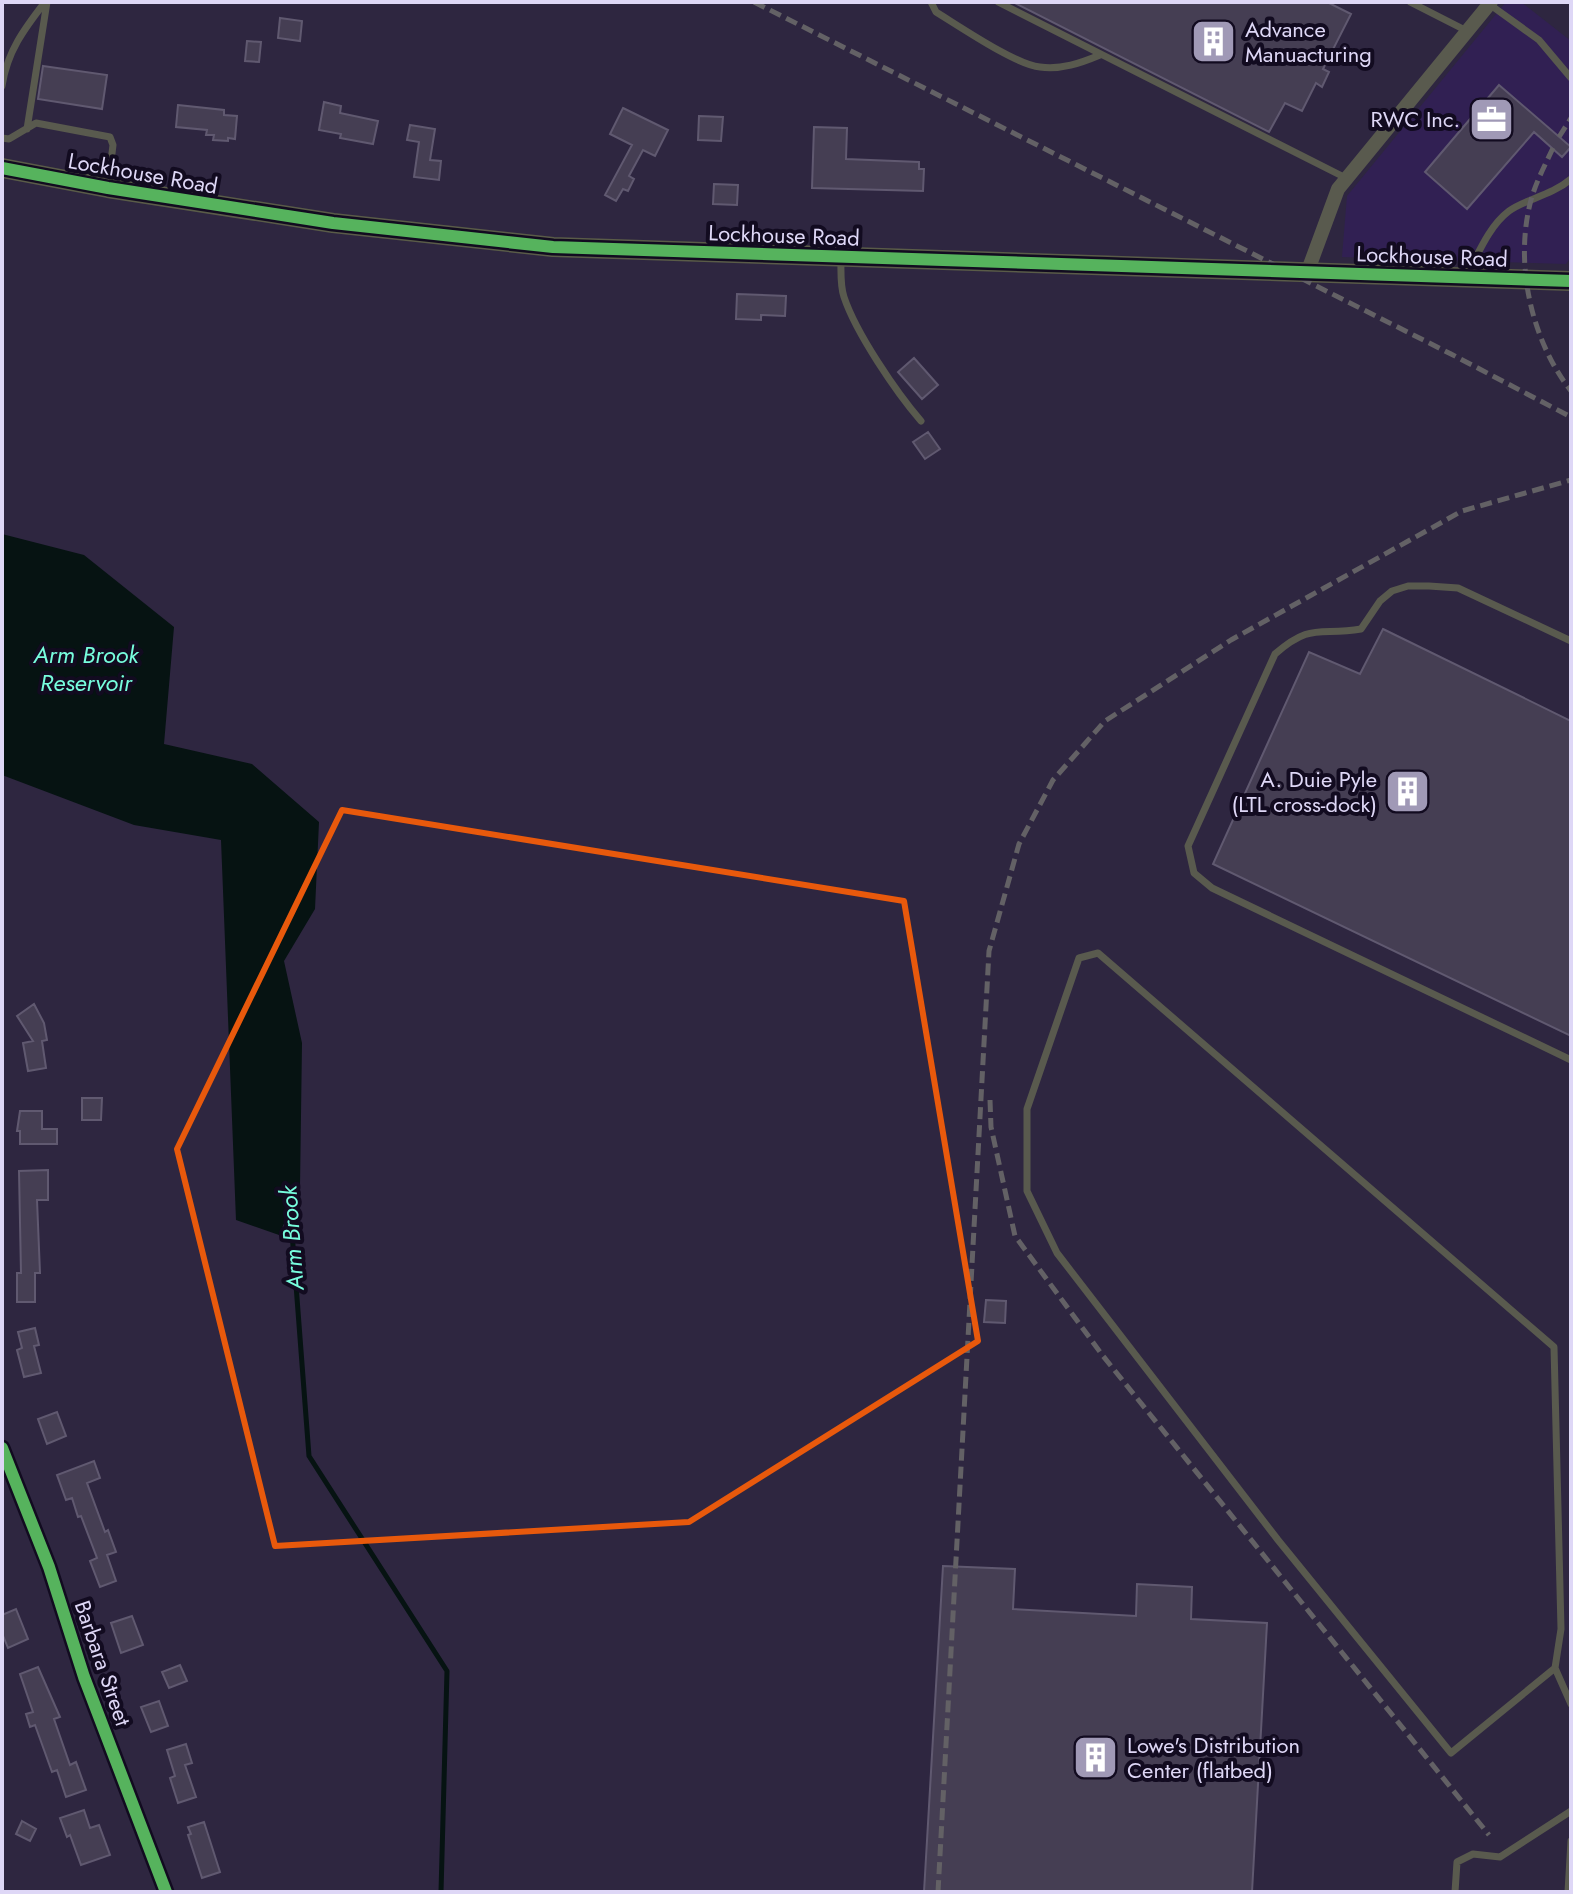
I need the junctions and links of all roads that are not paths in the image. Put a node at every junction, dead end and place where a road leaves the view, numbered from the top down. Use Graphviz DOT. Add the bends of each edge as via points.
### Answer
graph roads {
  1 [pos="46,2"];
  2 [pos="931,2"];
  3 [pos="998,2"];
  4 [pos="1410,2"];
  5 [pos="1490,3"];
  6 [pos="1467,31"];
  7 [pos="1100,55"];
  8 [pos="1571,78"];
  9 [pos="2,86"];
  10 [pos="27,129"];
  11 [pos="2,138"];
  12 [pos="2,168"];
  13 [pos="1346,178"];
  14 [pos="1571,179"];
  15 [pos="108,188"];
  16 [pos="842,257"];
  17 [pos="1307,273"];
  18 [pos="1466,277"];
  19 [pos="1571,281"];
  20 [pos="921,421"];
  21 [pos="1571,641"];
  22 [pos="1571,1060"];
  23 [pos="2,1448"];
  24 [pos="1561,1629"];
  25 [pos="1571,1629"];
  26 [pos="1555,1668"];
  27 [pos="1571,1704"];
  28 [pos="1571,1811"];
  29 [pos="1571,1841"];
  30 [pos="166,1892"];
  31 [pos="1455,1892"];
  32 [pos="1568,1892"];
  1 -- 9 [label="lane" via="19,35"];
  1 -- 10 [label="lane"];
  2 -- 7 [label="lane" via="936,12 1037,67 1061,67"];
  3 -- 7 [label="lane"];
  4 -- 6 [label="lane"];
  5 -- 6 [label="street"];
  5 -- 8 [label="lane" via="1539,40"];
  6 -- 13 [label="street"];
  7 -- 13 [label="lane"];
  10 -- 11 [label="lane"];
  10 -- 15 [label="lane" via="36,123 110,137"];
  12 -- 15 [label="street, Lockhouse Road"];
  13 -- 17 [label="street"];
  14 -- 18 [label="lane" via="1558,190 1509,210"];
  15 -- 16 [label="street, Lockhouse Road" via="480,241"];
  16 -- 17 [label="street, Lockhouse Road"];
  16 -- 20 [label="lane" via="843,295 851,313"];
  17 -- 18 [label="street, Lockhouse Road"];
  18 -- 19 [label="street, Lockhouse Road"];
  21 -- 22 [label="lane" via="1458,588 1429,586 1392,591 1361,629 1295,637 1275,654 1188,846 1194,873 1212,888"];
  23 -- 30 [label="street, Barbara Street"];
  24 -- 25 [label="lane"];
  24 -- 26 [label="lane"];
  24 -- 26 [label="lane" via="1554,1347 1098,953 1079,958 1027,1109 1027,1191 1057,1253 1278,1540 1451,1753"];
  26 -- 27 [label="lane"];
  28 -- 31 [label="lane" via="1500,1857 1473,1854 1457,1862"];
  29 -- 32 [label="lane"];
}
